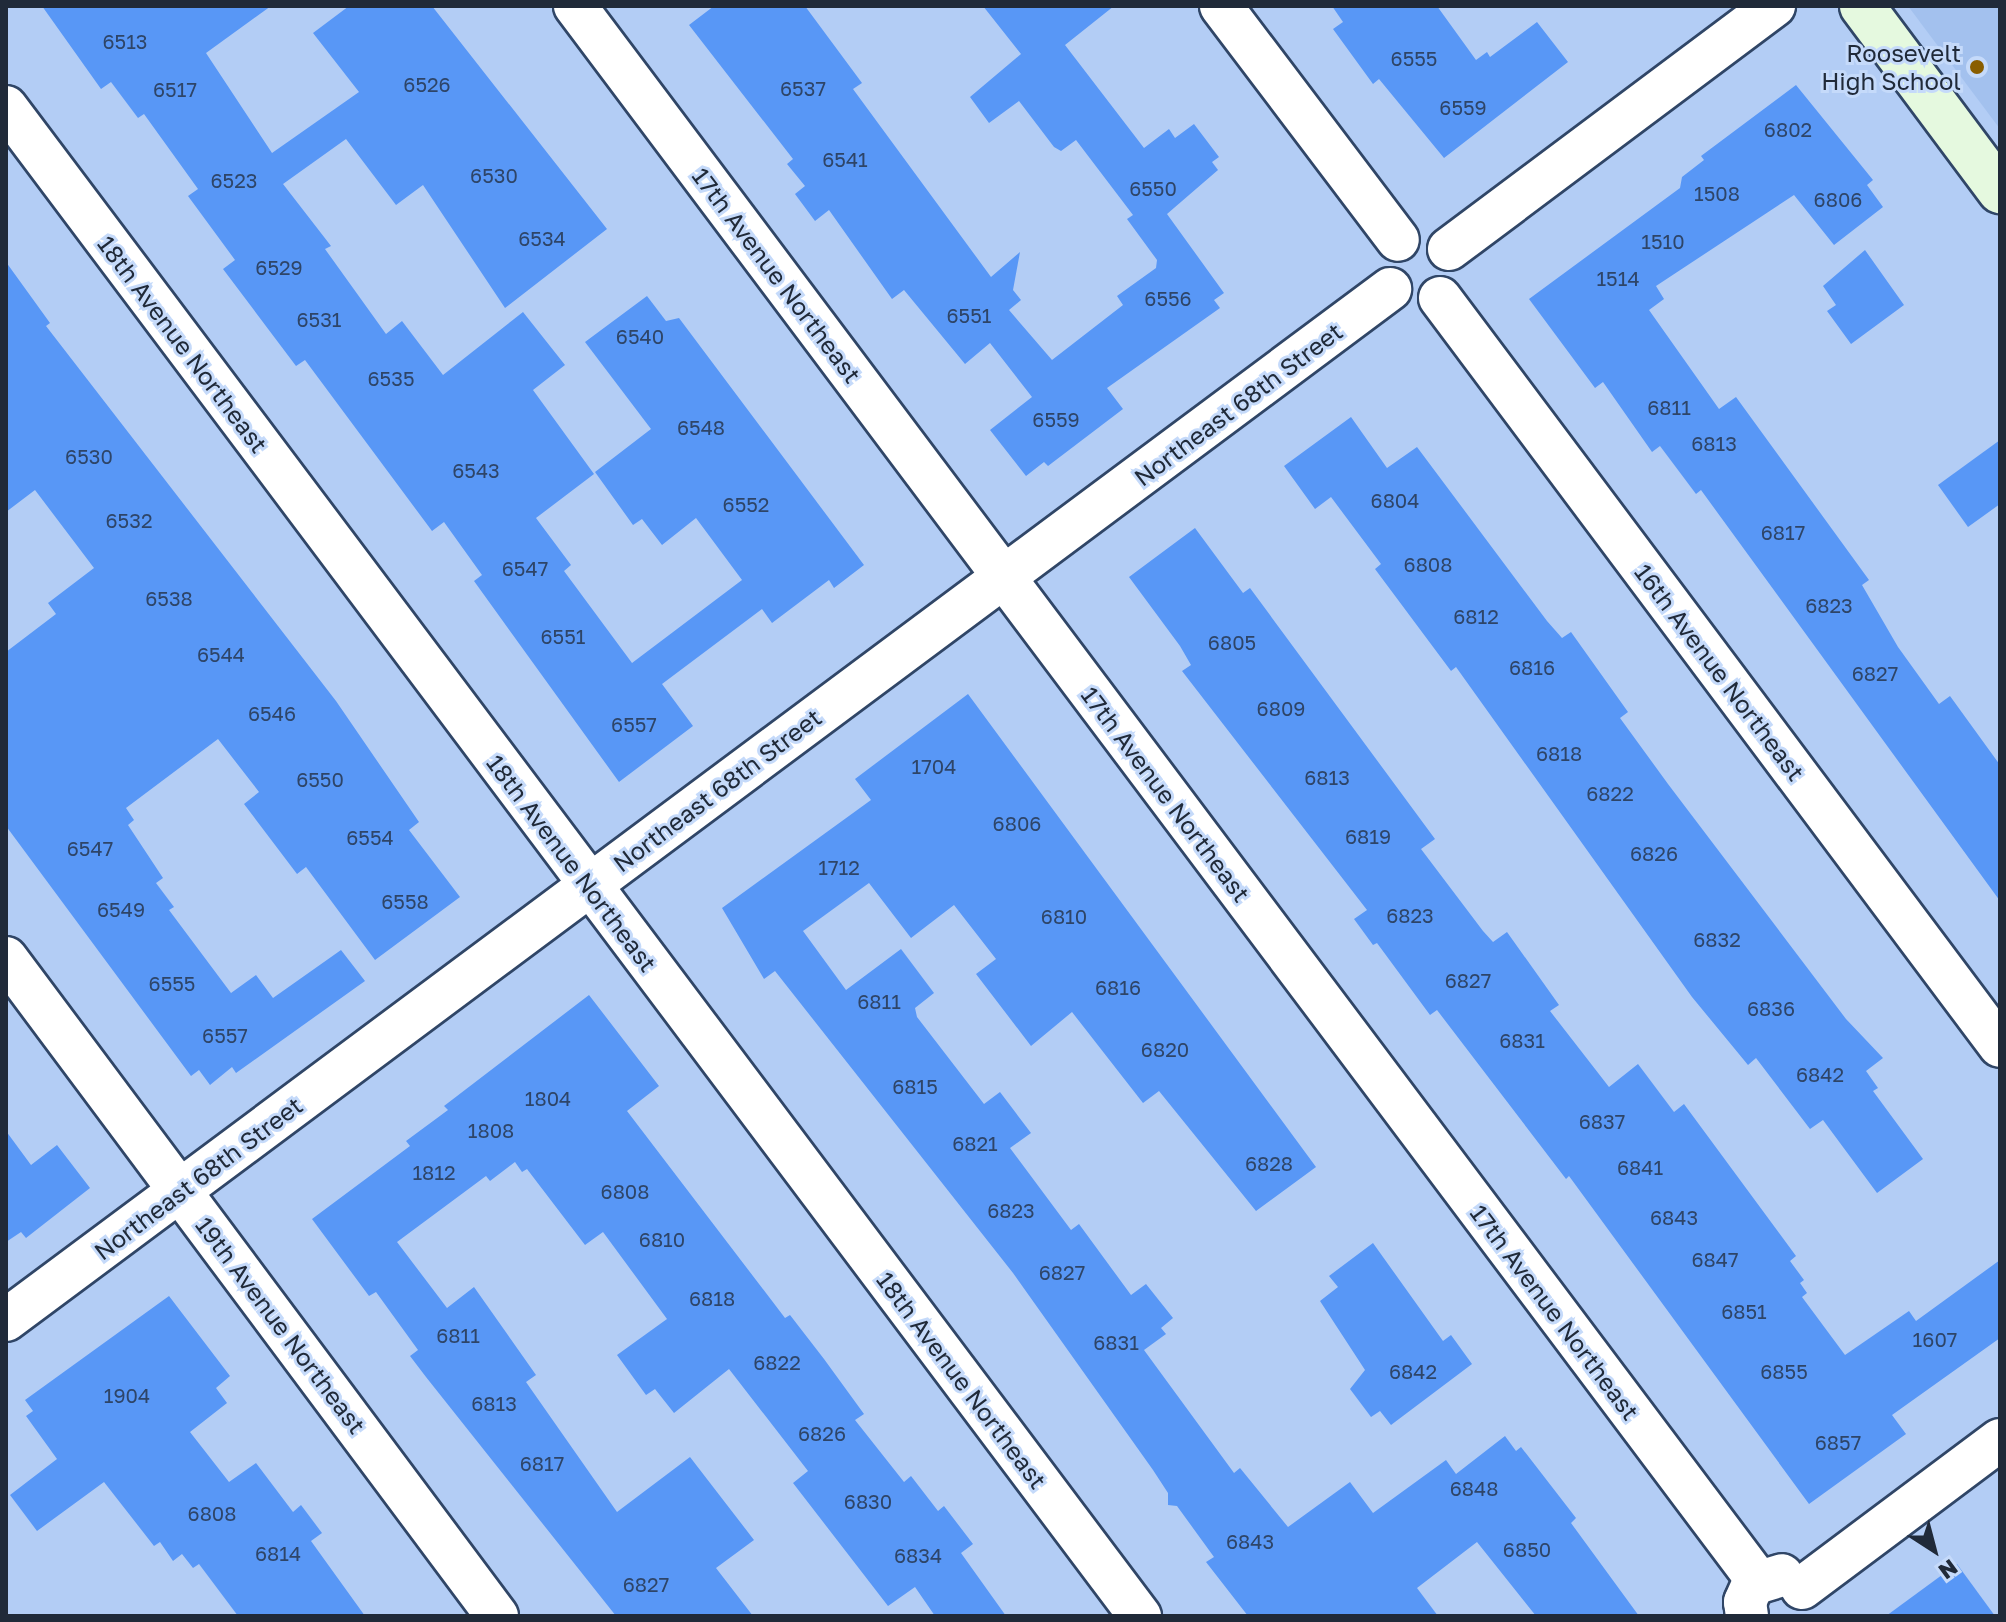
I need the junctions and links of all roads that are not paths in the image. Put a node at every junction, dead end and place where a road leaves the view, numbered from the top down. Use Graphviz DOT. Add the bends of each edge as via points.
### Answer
graph roads {
  1 [pos="575,6"];
  2 [pos="1221,6"];
  3 [pos="1774,6"];
  4 [pos="1862,6"];
  5 [pos="6,107"];
  6 [pos="2000,191"];
  7 [pos="1398,240"];
  8 [pos="1449,249"];
  9 [pos="1390,289"];
  10 [pos="1440,298"];
  11 [pos="1004,578"];
  12 [pos="589,885"];
  13 [pos="6,958"];
  14 [pos="2000,1046"];
  15 [pos="182,1192"];
  16 [pos="6,1320"];
  17 [pos="2000,1440"];
  18 [pos="1752,1598"];
  19 [pos="1803,1602"];
  20 [pos="497,1616"];
  21 [pos="1140,1616"];
  1 -- 11 [label="street, 17th Avenue Northeast"];
  2 -- 7 [label="street"];
  3 -- 8 [label="street"];
  4 -- 6 [label="main road"];
  5 -- 12 [label="street, 18th Avenue Northeast"];
  7 -- 8 [label="street" via="1428,234"];
  7 -- 9 [label="street" via="1385,261"];
  8 -- 10 [label="street" via="1454,278"];
  9 -- 10 [label="street" via="1417,304"];
  9 -- 11 [label="street, Northeast 68th Street"];
  10 -- 14 [label="street, 16th Avenue Northeast"];
  11 -- 12 [label="street, Northeast 68th Street"];
  11 -- 18 [label="street, 17th Avenue Northeast"];
  12 -- 15 [label="street, Northeast 68th Street"];
  12 -- 21 [label="street, 18th Avenue Northeast"];
  13 -- 15 [label="street, 19th Avenue Northeast"];
  15 -- 16 [label="street, Northeast 68th Street"];
  15 -- 20 [label="street, 19th Avenue Northeast"];
  17 -- 19 [label="street"];
  18 -- 19 [label="street" via="1780,1575"];
}
